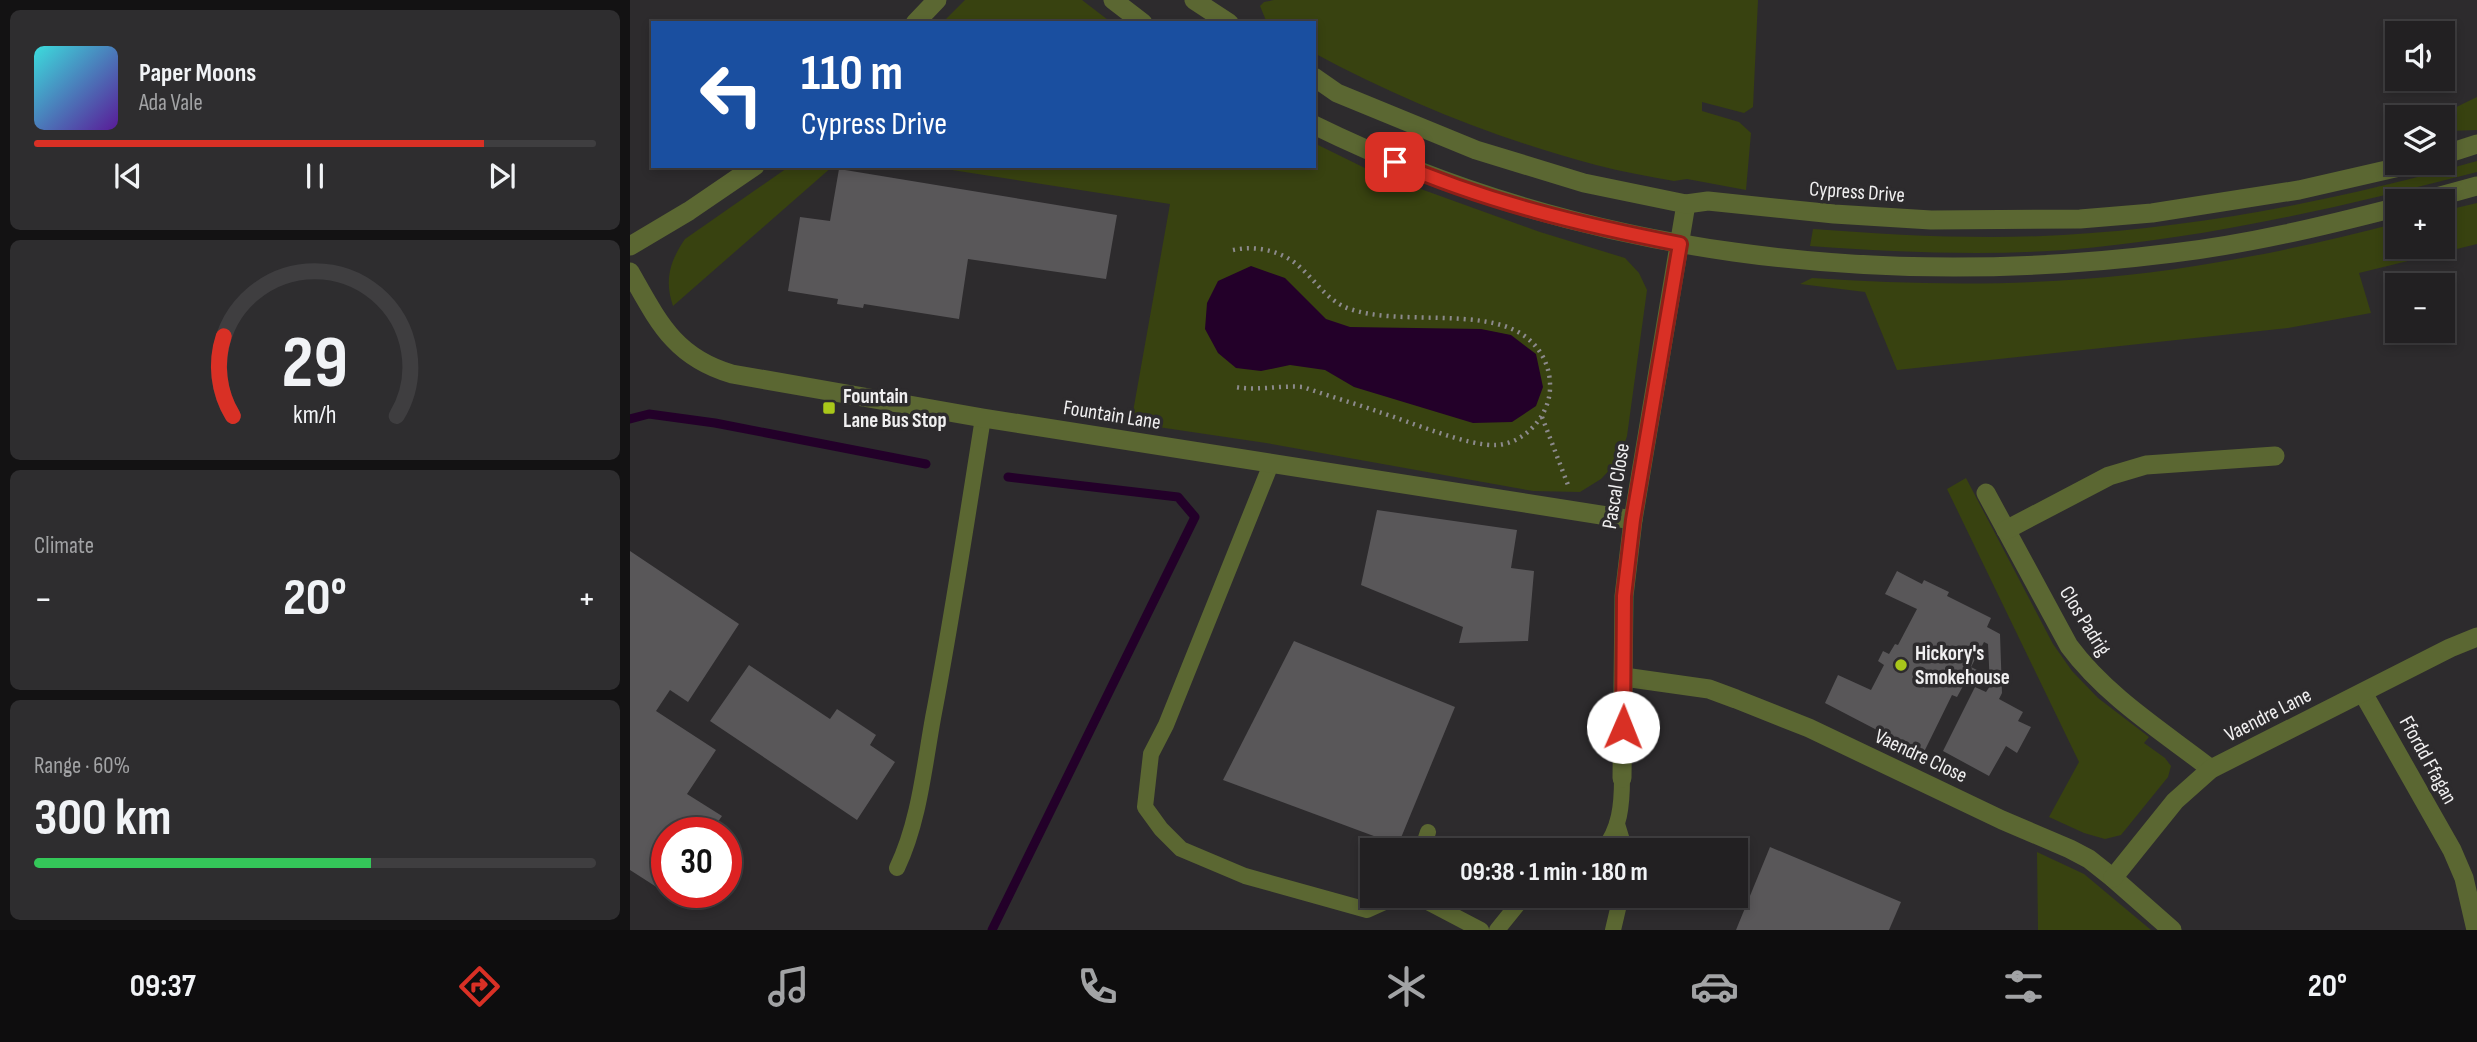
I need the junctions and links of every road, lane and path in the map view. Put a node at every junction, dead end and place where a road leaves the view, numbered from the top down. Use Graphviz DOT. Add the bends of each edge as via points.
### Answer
graph roads {
  1 [pos="937,0"];
  2 [pos="1113,0"];
  3 [pos="1194,0"];
  4 [pos="917,21"];
  5 [pos="1140,21"];
  6 [pos="1226,21"];
  7 [pos="1316,78"];
  8 [pos="1316,126"];
  9 [pos="2477,144"];
  10 [pos="2455,151"];
  11 [pos="752,168"];
  12 [pos="2385,170"];
  13 [pos="2477,186"];
  14 [pos="2455,192"];
  15 [pos="1686,204"];
  16 [pos="2385,210"];
  17 [pos="1680,244"];
  18 [pos="630,246"];
  19 [pos="1233,250"];
  20 [pos="630,272"];
  21 [pos="1234,387"];
  22 [pos="1542,417"];
  23 [pos="984,418"];
  24 [pos="2275,456"];
  25 [pos="1271,464"];
  26 [pos="1986,493"];
  27 [pos="1579,512"];
  28 [pos="1633,520"];
  29 [pos="2006,530"];
  30 [pos="2477,637"];
  31 [pos="1625,677"];
  32 [pos="2363,693"];
  33 [pos="2211,769"];
  34 [pos="1622,778"];
  35 [pos="1617,824"];
  36 [pos="1428,832"];
  37 [pos="1426,838"];
  38 [pos="1612,838"];
  39 [pos="1621,838"];
  40 [pos="897,868"];
  41 [pos="2471,876"];
  42 [pos="2113,878"];
  43 [pos="1371,908"];
  44 [pos="1439,908"];
  45 [pos="1515,908"];
  46 [pos="1618,908"];
  47 [pos="1480,930"];
  48 [pos="1497,930"];
  49 [pos="1613,930"];
  50 [pos="2172,930"];
  51 [pos="2476,930"];
  1 -- 4 [label="street"];
  2 -- 5 [label="street"];
  3 -- 6 [label="street"];
  7 -- 15 [label="street, Cypress Drive" via="1337,93 1476,150 1584,183"];
  8 -- 17 [label="street" via="1419,173 1500,201"];
  9 -- 10 [label="street"];
  11 -- 18 [label="street"];
  12 -- 15 [label="street, Cypress Drive" via="2300,190 2080,219 1931,220 1708,201"];
  13 -- 14 [label="street"];
  15 -- 17 [label="street, Pascal Close"];
  16 -- 17 [label="street" via="2176,253 2072,263 1989,267 1851,264"];
  17 -- 28 [label="street, Pascal Close"];
  19 -- 22 [label="path" via="1264,249 1287,258 1335,303 1352,310 1475,321 1522,334 1545,358 1551,378"];
  20 -- 23 [label="street, Fountain Lane" via="674,342 710,368"];
  21 -- 22 [label="path" via="1303,387 1494,446 1512,443"];
  22 -- 27 [label="path"];
  23 -- 25 [label="street, Fountain Lane"];
  23 -- 40 [label="lane" via="918,801"];
  24 -- 29 [label="street" via="2146,465 2109,476"];
  25 -- 27 [label="street, Fountain Lane"];
  25 -- 43 [label="lane" via="1151,754 1145,807 1181,849 1245,876"];
  26 -- 29 [label="street, Clos Padrig"];
  27 -- 28 [label="street, Fountain Lane"];
  28 -- 31 [label="street, Pascal Close" via="1624,596"];
  29 -- 33 [label="street, Clos Padrig" via="2085,667 2101,685"];
  30 -- 32 [label="street, Vaendre Lane"];
  31 -- 34 [label="street, Pascal Close"];
  31 -- 42 [label="street, Vaendre Close" via="1709,690 1809,728 2070,849"];
  32 -- 33 [label="street, Vaendre Lane"];
  32 -- 41 [label="street, Ffordd Ffagan"];
  33 -- 42 [label="street, Vaendre Lane" via="2175,802"];
  34 -- 35 [label="lane"];
  35 -- 38 [label="lane"];
  35 -- 39 [label="lane"];
  36 -- 37 [label="lane"];
  41 -- 51 [label="street, Ffordd Ffagan"];
  42 -- 50 [label="street, Vaendre Close"];
  44 -- 47 [label="lane"];
  45 -- 48 [label="lane"];
  46 -- 49 [label="lane"];
}
